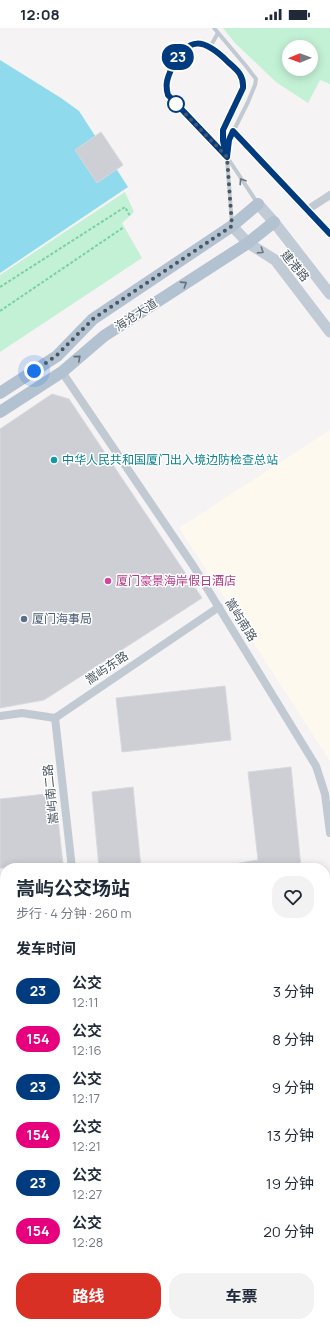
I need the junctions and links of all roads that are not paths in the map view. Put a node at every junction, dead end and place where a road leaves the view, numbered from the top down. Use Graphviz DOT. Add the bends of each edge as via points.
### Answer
graph roads {
  1 [pos="214,28"];
  2 [pos="218,33"];
  3 [pos="210,47"];
  4 [pos="233,131"];
  5 [pos="227,157"];
  6 [pos="330,195"];
  7 [pos="258,204"];
  8 [pos="307,210"];
  9 [pos="274,222"];
  10 [pos="232,226"];
  11 [pos="330,234"];
  12 [pos="248,243"];
  13 [pos="330,293"];
  14 [pos="330,332"];
  15 [pos="62,372"];
  16 [pos="0,393"];
  17 [pos="0,412"];
  18 [pos="219,607"];
  19 [pos="0,716"];
  20 [pos="55,718"];
  21 [pos="330,833"];
  22 [pos="71,863"];
  1 -- 2 [label="lane"];
  2 -- 3 [label="lane"];
  2 -- 4 [label="lane" via="256,79"];
  3 -- 5 [label="lane" via="240,74 243,80 243,88 223,130"];
  3 -- 5 [label="lane" via="196,44 184,49 168,75 166,85 168,95"];
  4 -- 5 [label="lane"];
  4 -- 8 [label="street"];
  7 -- 5 [label="lane, one-way"];
  5 -- 10 [label="lane"];
  6 -- 8 [label="street"];
  7 -- 9 [label="main road, 建港路"];
  7 -- 10 [label="main road, 海沧大道"];
  8 -- 11 [label="street"];
  9 -- 12 [label="main road, 海沧大道"];
  9 -- 13 [label="main road, 建港路"];
  10 -- 12 [label="main road, 建港路"];
  10 -- 16 [label="main road, 海沧大道" via="93,319 56,356"];
  12 -- 14 [label="main road, 建港路, one-way" via="275,260"];
  15 -- 12 [label="main road, 海沧大道, one-way" via="104,336"];
  15 -- 17 [label="main road, 海沧大道"];
  15 -- 18 [label="street, 嵩屿南路"];
  18 -- 20 [label="street, 嵩屿东路"];
  18 -- 21 [label="street, 嵩屿南路" via="316,766 325,794"];
  19 -- 20 [label="street" via="22,714"];
  20 -- 22 [label="street, 嵩屿南二路"];
}
